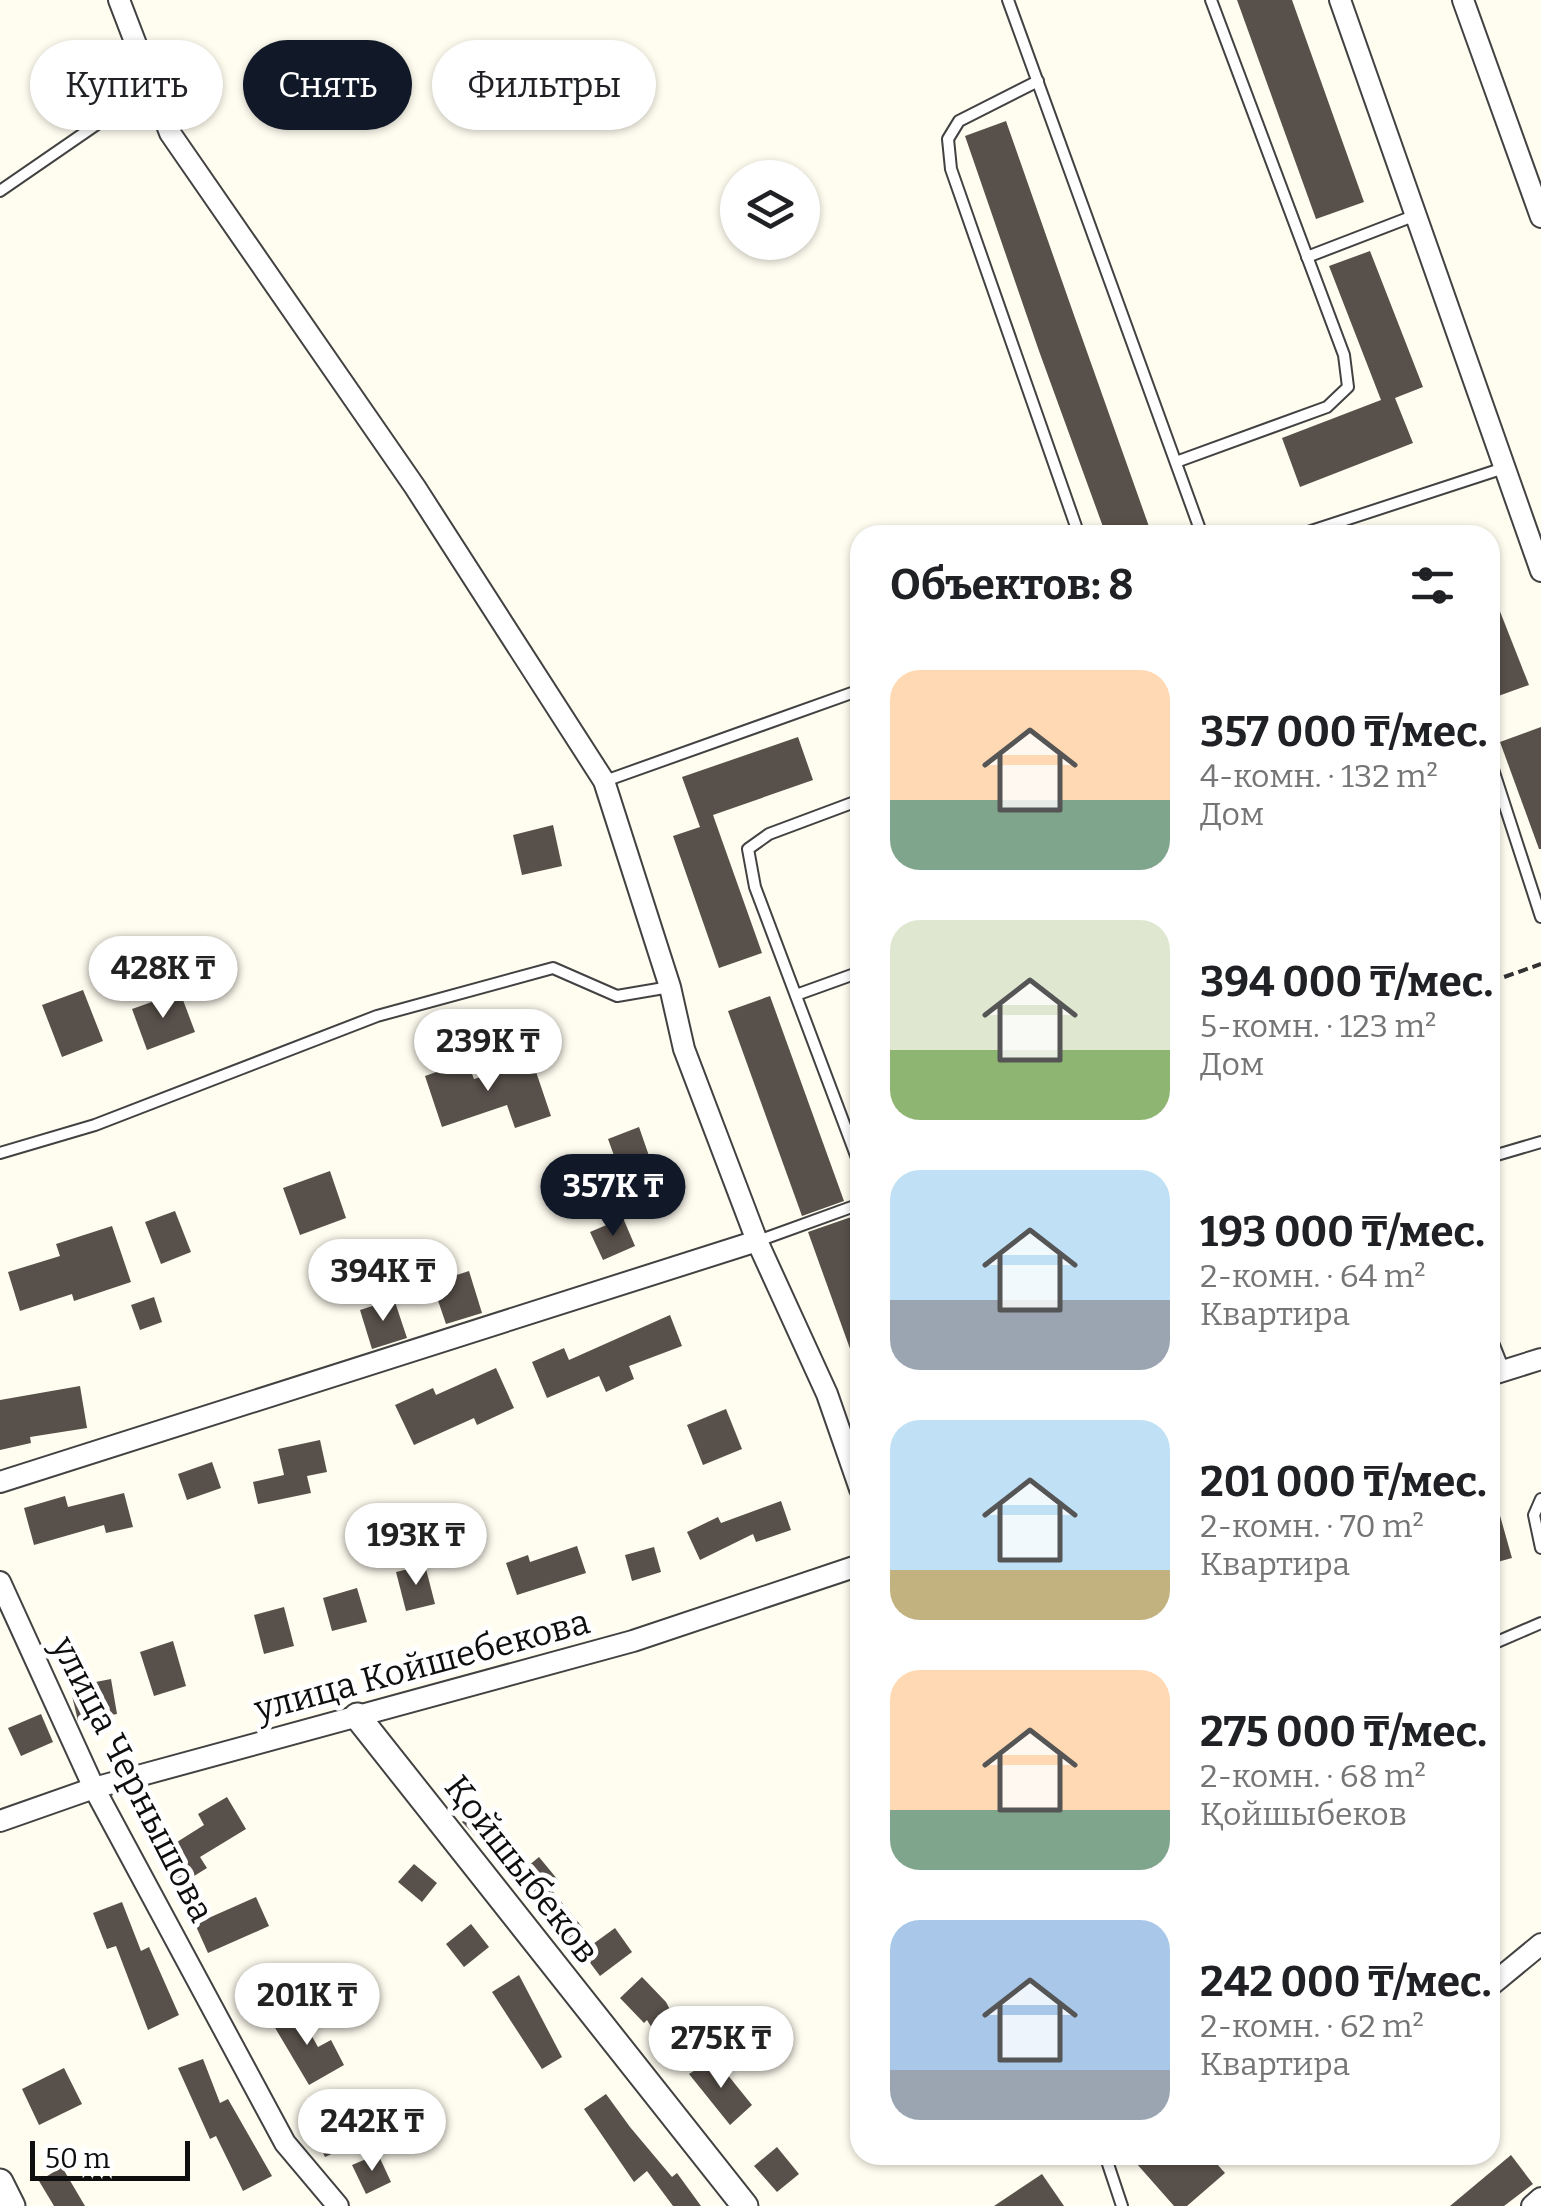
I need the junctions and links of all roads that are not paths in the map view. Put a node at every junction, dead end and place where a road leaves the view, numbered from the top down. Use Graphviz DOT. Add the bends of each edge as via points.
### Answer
graph roads {
  1 [pos="119,0"];
  2 [pos="1008,0"];
  3 [pos="1211,0"];
  4 [pos="1340,0"];
  5 [pos="1463,0"];
  6 [pos="134,40"];
  7 [pos="1038,81"];
  8 [pos="88,130"];
  9 [pos="168,130"];
  10 [pos="0,191"];
  11 [pos="1539,208"];
  12 [pos="1416,216"];
  13 [pos="1308,257"];
  14 [pos="1176,462"];
  15 [pos="1504,468"];
  16 [pos="1076,525"];
  17 [pos="1198,525"];
  18 [pos="1330,525"];
  19 [pos="1541,572"];
  20 [pos="850,694"];
  21 [pos="604,781"];
  22 [pos="1500,791"];
  23 [pos="850,804"];
  24 [pos="1541,918"];
  25 [pos="850,976"];
  26 [pos="670,988"];
  27 [pos="796,995"];
  28 [pos="850,1139"];
  29 [pos="1541,1142"];
  30 [pos="0,1153"];
  31 [pos="1500,1154"];
  32 [pos="850,1208"];
  33 [pos="757,1242"];
  34 [pos="1541,1359"];
  35 [pos="1500,1372"];
  36 [pos="850,1460"];
  37 [pos="0,1482"];
  38 [pos="1541,1499"];
  39 [pos="1541,1548"];
  40 [pos="850,1568"];
  41 [pos="0,1582"];
  42 [pos="1541,1623"];
  43 [pos="1500,1641"];
  44 [pos="358,1716"];
  45 [pos="94,1788"];
  46 [pos="0,1821"];
  47 [pos="1541,1944"];
  48 [pos="1500,1978"];
  49 [pos="1108,2165"];
  50 [pos="0,2182"];
  51 [pos="1541,2198"];
  52 [pos="12,2206"];
  53 [pos="338,2206"];
  54 [pos="745,2206"];
  55 [pos="1122,2206"];
  56 [pos="1532,2206"];
  1 -- 6 [label="street"];
  2 -- 7 [label="lane"];
  3 -- 13 [label="lane"];
  4 -- 12 [label="street"];
  5 -- 11 [label="street"];
  7 -- 14 [label="lane"];
  7 -- 16 [label="lane" via="958,121 948,139 952,169"];
  8 -- 10 [label="lane"];
  9 -- 21 [label="street" via="414,486"];
  12 -- 13 [label="lane"];
  12 -- 15 [label="street"];
  13 -- 14 [label="lane" via="1344,354 1348,387 1327,407"];
  14 -- 17 [label="lane"];
  15 -- 18 [label="lane"];
  15 -- 19 [label="street"];
  20 -- 21 [label="lane"];
  21 -- 26 [label="street"];
  22 -- 24 [label="lane"];
  23 -- 27 [label="lane" via="769,834 748,849 755,887"];
  25 -- 27 [label="lane"];
  26 -- 30 [label="lane" via="617,996 553,968 376,1016 95,1126"];
  26 -- 33 [label="street" via="684,1049"];
  27 -- 28 [label="lane"];
  29 -- 31 [label="lane"];
  32 -- 33 [label="lane"];
  33 -- 36 [label="street"];
  33 -- 37 [label="street"];
  34 -- 35 [label="street"];
  38 -- 39 [label="lane" via="1534,1515"];
  40 -- 44 [label="street, улица Койшебекова" via="633,1641"];
  41 -- 45 [label="street, улица Чернышова"];
  42 -- 43 [label="lane"];
  44 -- 45 [label="street, улица Койшебекова"];
  44 -- 54 [label="street, Қойшыбеков"];
  45 -- 46 [label="street, улица Койшебекова"];
  45 -- 53 [label="street, улица Чернышова" via="285,2143"];
  47 -- 48 [label="street"];
  49 -- 55 [label="lane"];
  50 -- 52 [label="street"];
  51 -- 56 [label="street"];
}
